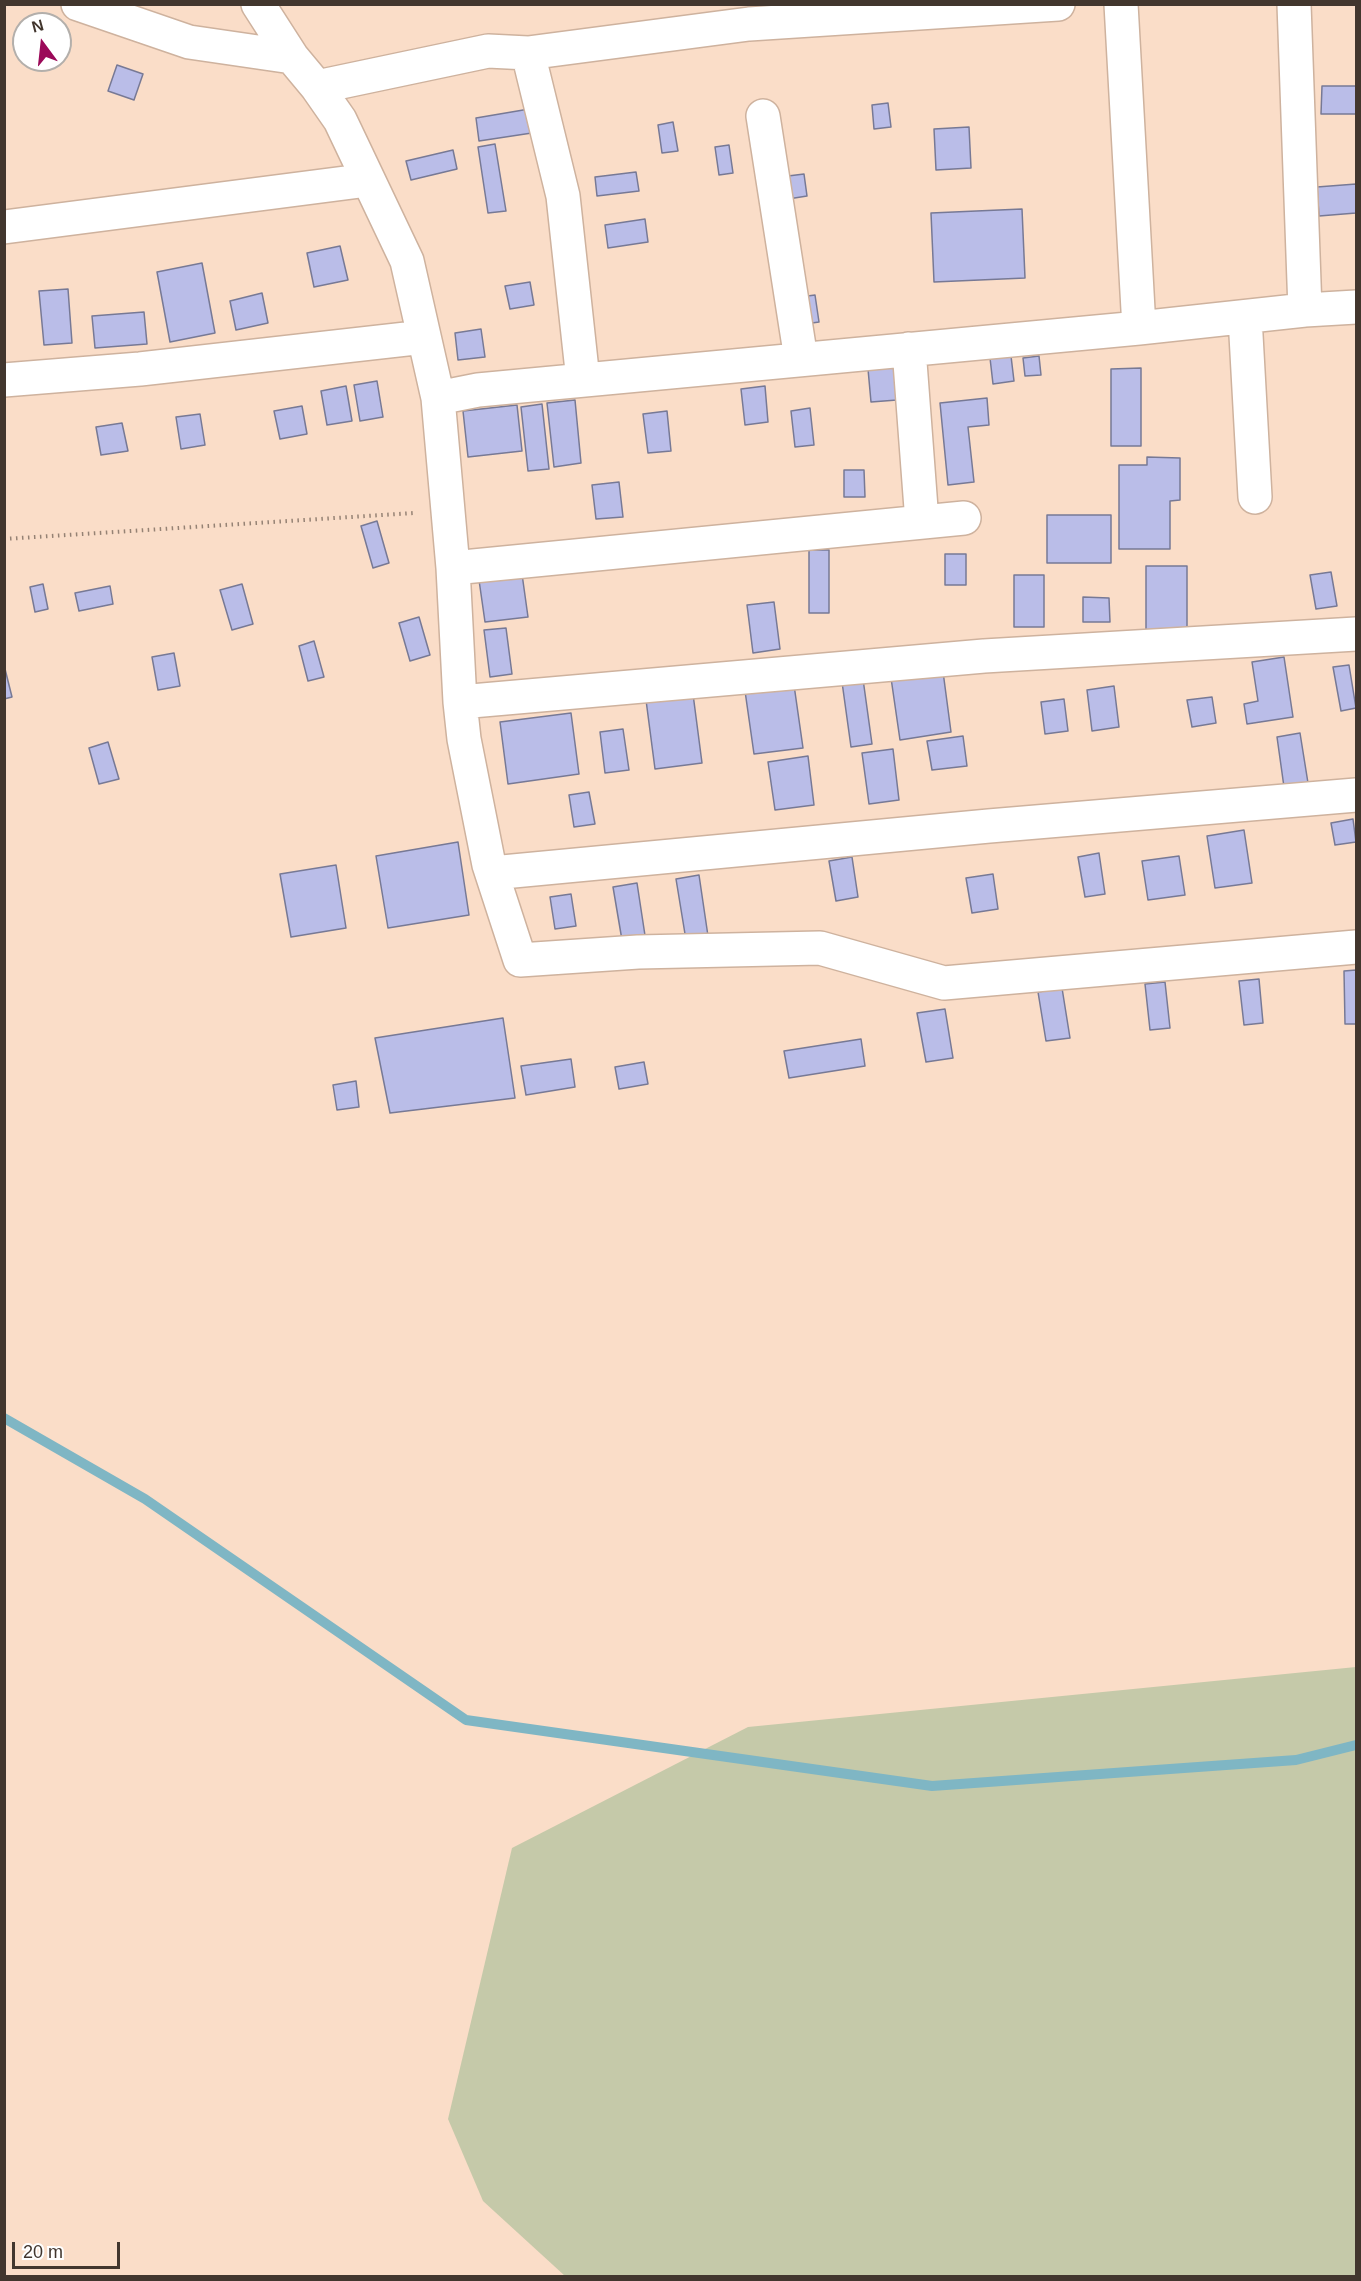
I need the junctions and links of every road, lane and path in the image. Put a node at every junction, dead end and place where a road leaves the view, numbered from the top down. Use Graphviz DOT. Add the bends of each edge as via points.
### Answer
graph roads {
  1 [pos="78,4"];
  2 [pos="258,4"];
  3 [pos="1058,4"];
  4 [pos="1121,4"];
  5 [pos="1294,4"];
  6 [pos="528,53"];
  7 [pos="292,57"];
  8 [pos="317,87"];
  9 [pos="763,116"];
  10 [pos="368,180"];
  11 [pos="4,227"];
  12 [pos="1356,307"];
  13 [pos="1305,310"];
  14 [pos="1245,316"];
  15 [pos="1139,328"];
  16 [pos="424,337"];
  17 [pos="909,349"];
  18 [pos="801,359"];
  19 [pos="4,380"];
  20 [pos="583,380"];
  21 [pos="438,398"];
  22 [pos="1255,497"];
  23 [pos="448,510"];
  24 [pos="964,518"];
  25 [pos="922,522"];
  26 [pos="4,539"];
  27 [pos="453,568"];
  28 [pos="1356,634"];
  29 [pos="460,702"];
  30 [pos="1356,795"];
  31 [pos="492,873"];
  32 [pos="1356,947"];
  1 -- 7 [label="street" via="189,42"];
  2 -- 7 [label="street"];
  3 -- 6 [label="street" via="749,24"];
  4 -- 15 [label="street"];
  5 -- 13 [label="street"];
  6 -- 8 [label="street" via="488,51"];
  6 -- 20 [label="street" via="563,196"];
  7 -- 8 [label="street"];
  8 -- 10 [label="street" via="340,120"];
  9 -- 18 [label="street"];
  10 -- 11 [label="street"];
  10 -- 16 [label="street" via="407,261"];
  12 -- 13 [label="street"];
  13 -- 14 [label="street"];
  14 -- 15 [label="street"];
  14 -- 22 [label="street"];
  15 -- 17 [label="street"];
  16 -- 19 [label="street"];
  16 -- 21 [label="street"];
  17 -- 18 [label="street"];
  17 -- 25 [label="street"];
  18 -- 20 [label="street"];
  20 -- 21 [label="street" via="478,390"];
  21 -- 23 [label="street"];
  23 -- 26 [label="path"];
  23 -- 27 [label="street"];
  24 -- 25 [label="street"];
  25 -- 27 [label="street"];
  27 -- 29 [label="street"];
  28 -- 29 [label="street" via="984,656"];
  29 -- 31 [label="street"];
  30 -- 31 [label="street"];
  31 -- 32 [label="street" via="520,960 638,952 820,948 944,984"];
}
